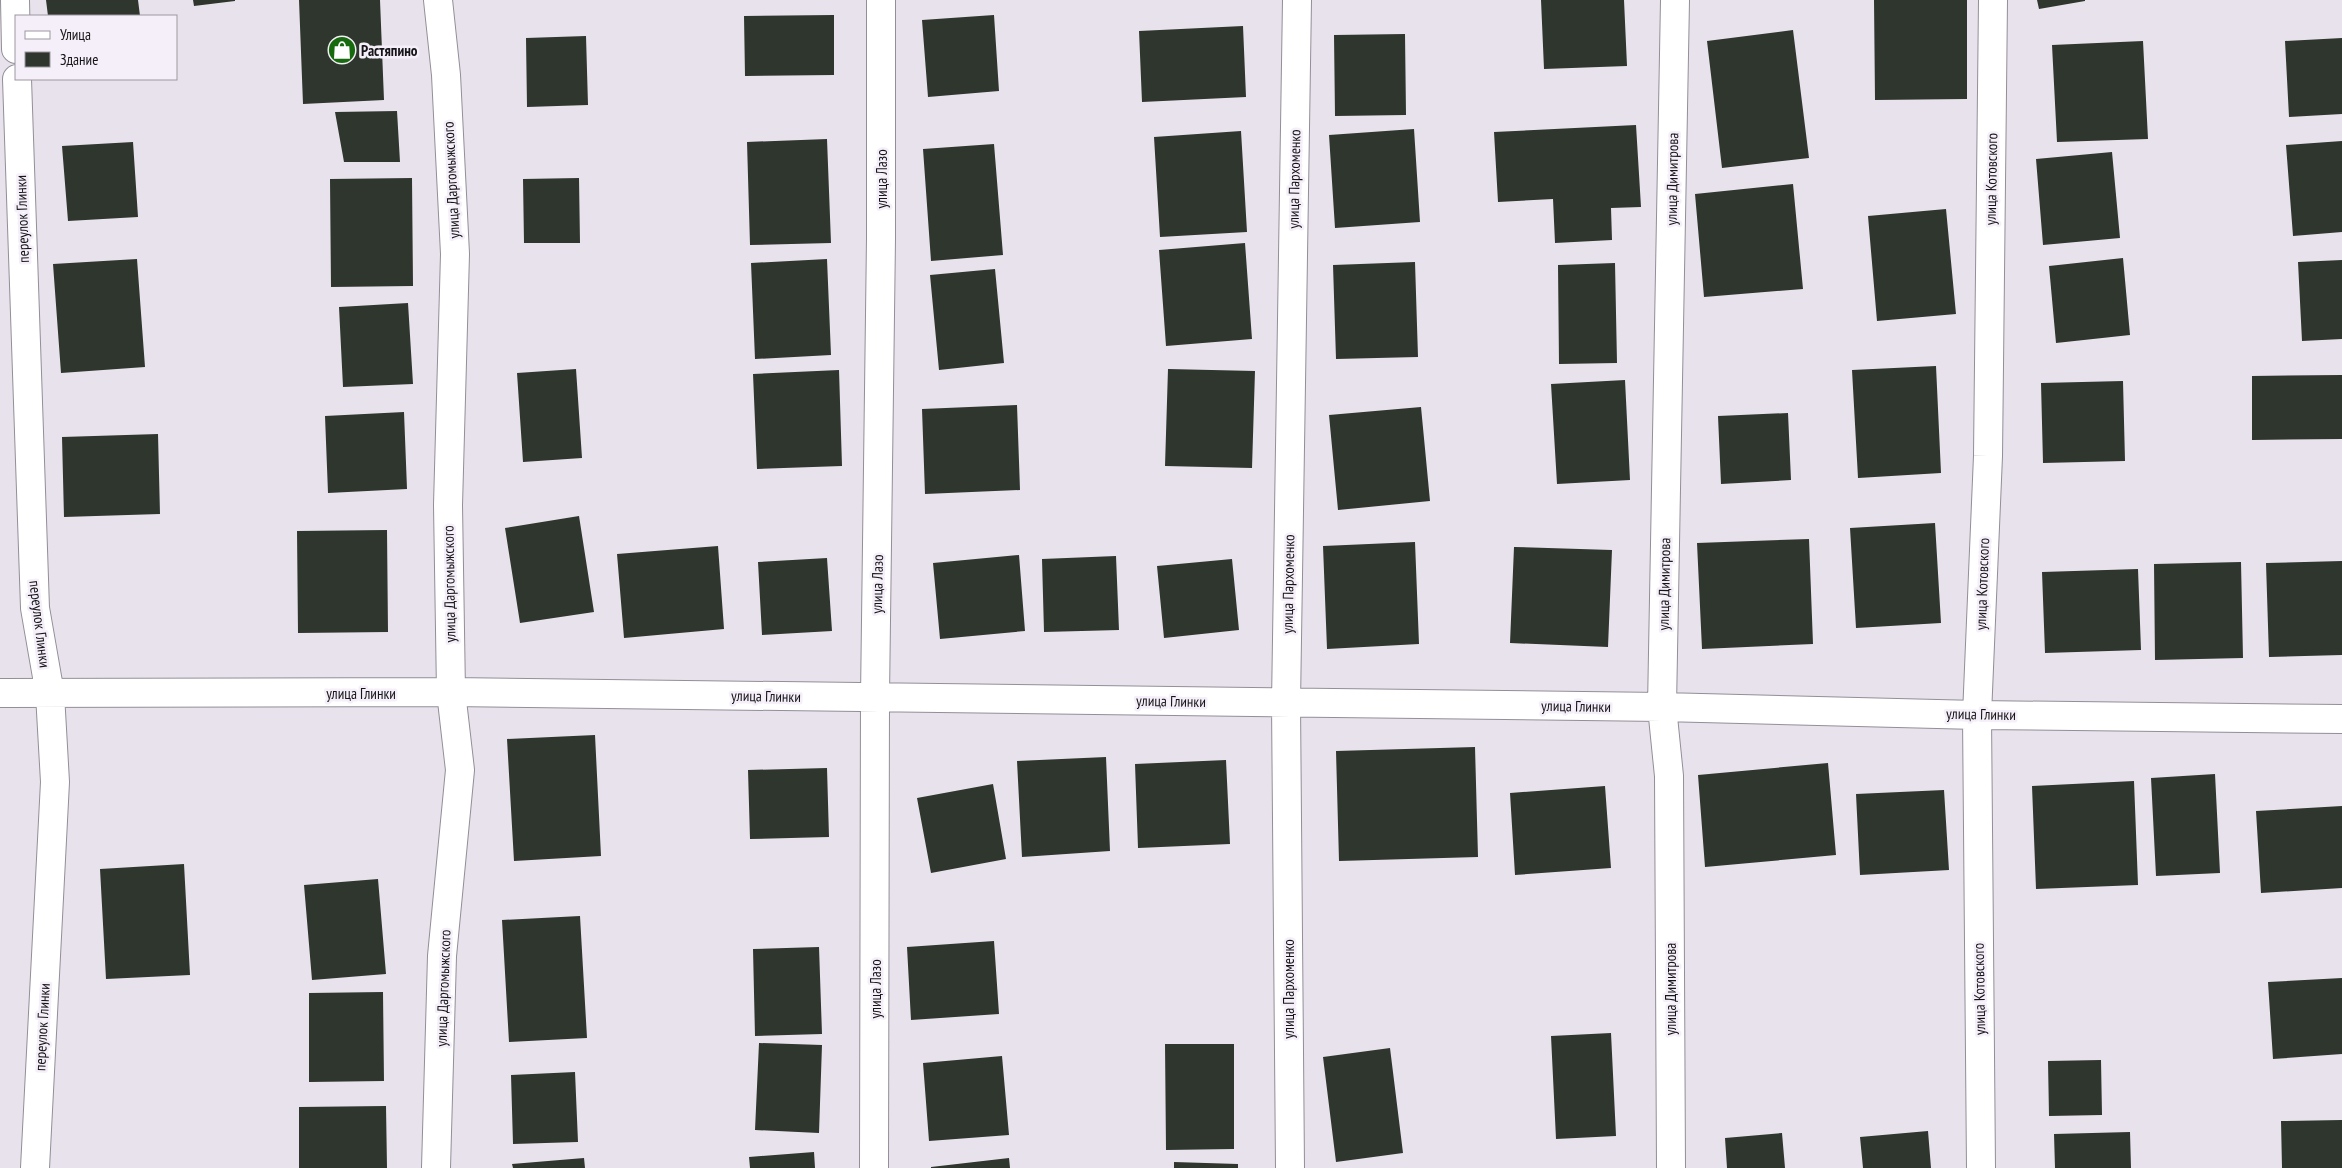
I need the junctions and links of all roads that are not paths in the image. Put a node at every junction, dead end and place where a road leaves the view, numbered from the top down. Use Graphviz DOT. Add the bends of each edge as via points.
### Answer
graph roads {
  1 [pos="15,0"];
  2 [pos="438,0"];
  3 [pos="881,0"];
  4 [pos="1297,0"];
  5 [pos="1675,0"];
  6 [pos="1993,0"];
  7 [pos="15,15"];
  8 [pos="17,80"];
  9 [pos="451,692"];
  10 [pos="0,693"];
  11 [pos="50,694"];
  12 [pos="875,697"];
  13 [pos="1286,703"];
  14 [pos="1662,707"];
  15 [pos="1977,714"];
  16 [pos="2342,719"];
  17 [pos="35,1168"];
  18 [pos="436,1168"];
  19 [pos="874,1168"];
  20 [pos="1290,1168"];
  21 [pos="1671,1168"];
  22 [pos="1981,1168"];
  1 -- 7 [label="street"];
  2 -- 9 [label="street, улица Даргомыжского" via="446,75 455,254 448,505"];
  3 -- 12 [label="street, улица Лазо"];
  4 -- 13 [label="street, улица Пархоменко"];
  5 -- 14 [label="street, улица Димитрова"];
  6 -- 15 [label="street, улица Котовского" via="1988,456"];
  8 -- 11 [label="street, переулок Глинки" via="35,608"];
  9 -- 11 [label="street, улица Глинки"];
  9 -- 12 [label="street, улица Глинки"];
  9 -- 18 [label="street, улица Даргомыжского" via="460,770 442,956"];
  10 -- 11 [label="street, улица Глинки"];
  11 -- 17 [label="street, переулок Глинки" via="55,782"];
  12 -- 13 [label="street, улица Глинки"];
  12 -- 19 [label="street, улица Лазо"];
  13 -- 14 [label="street, улица Глинки"];
  13 -- 20 [label="street, улица Пархоменко"];
  14 -- 15 [label="street, улица Глинки"];
  14 -- 21 [label="street, улица Димитрова" via="1669,776"];
  15 -- 16 [label="street, улица Глинки"];
  15 -- 22 [label="street, улица Котовского"];
}
